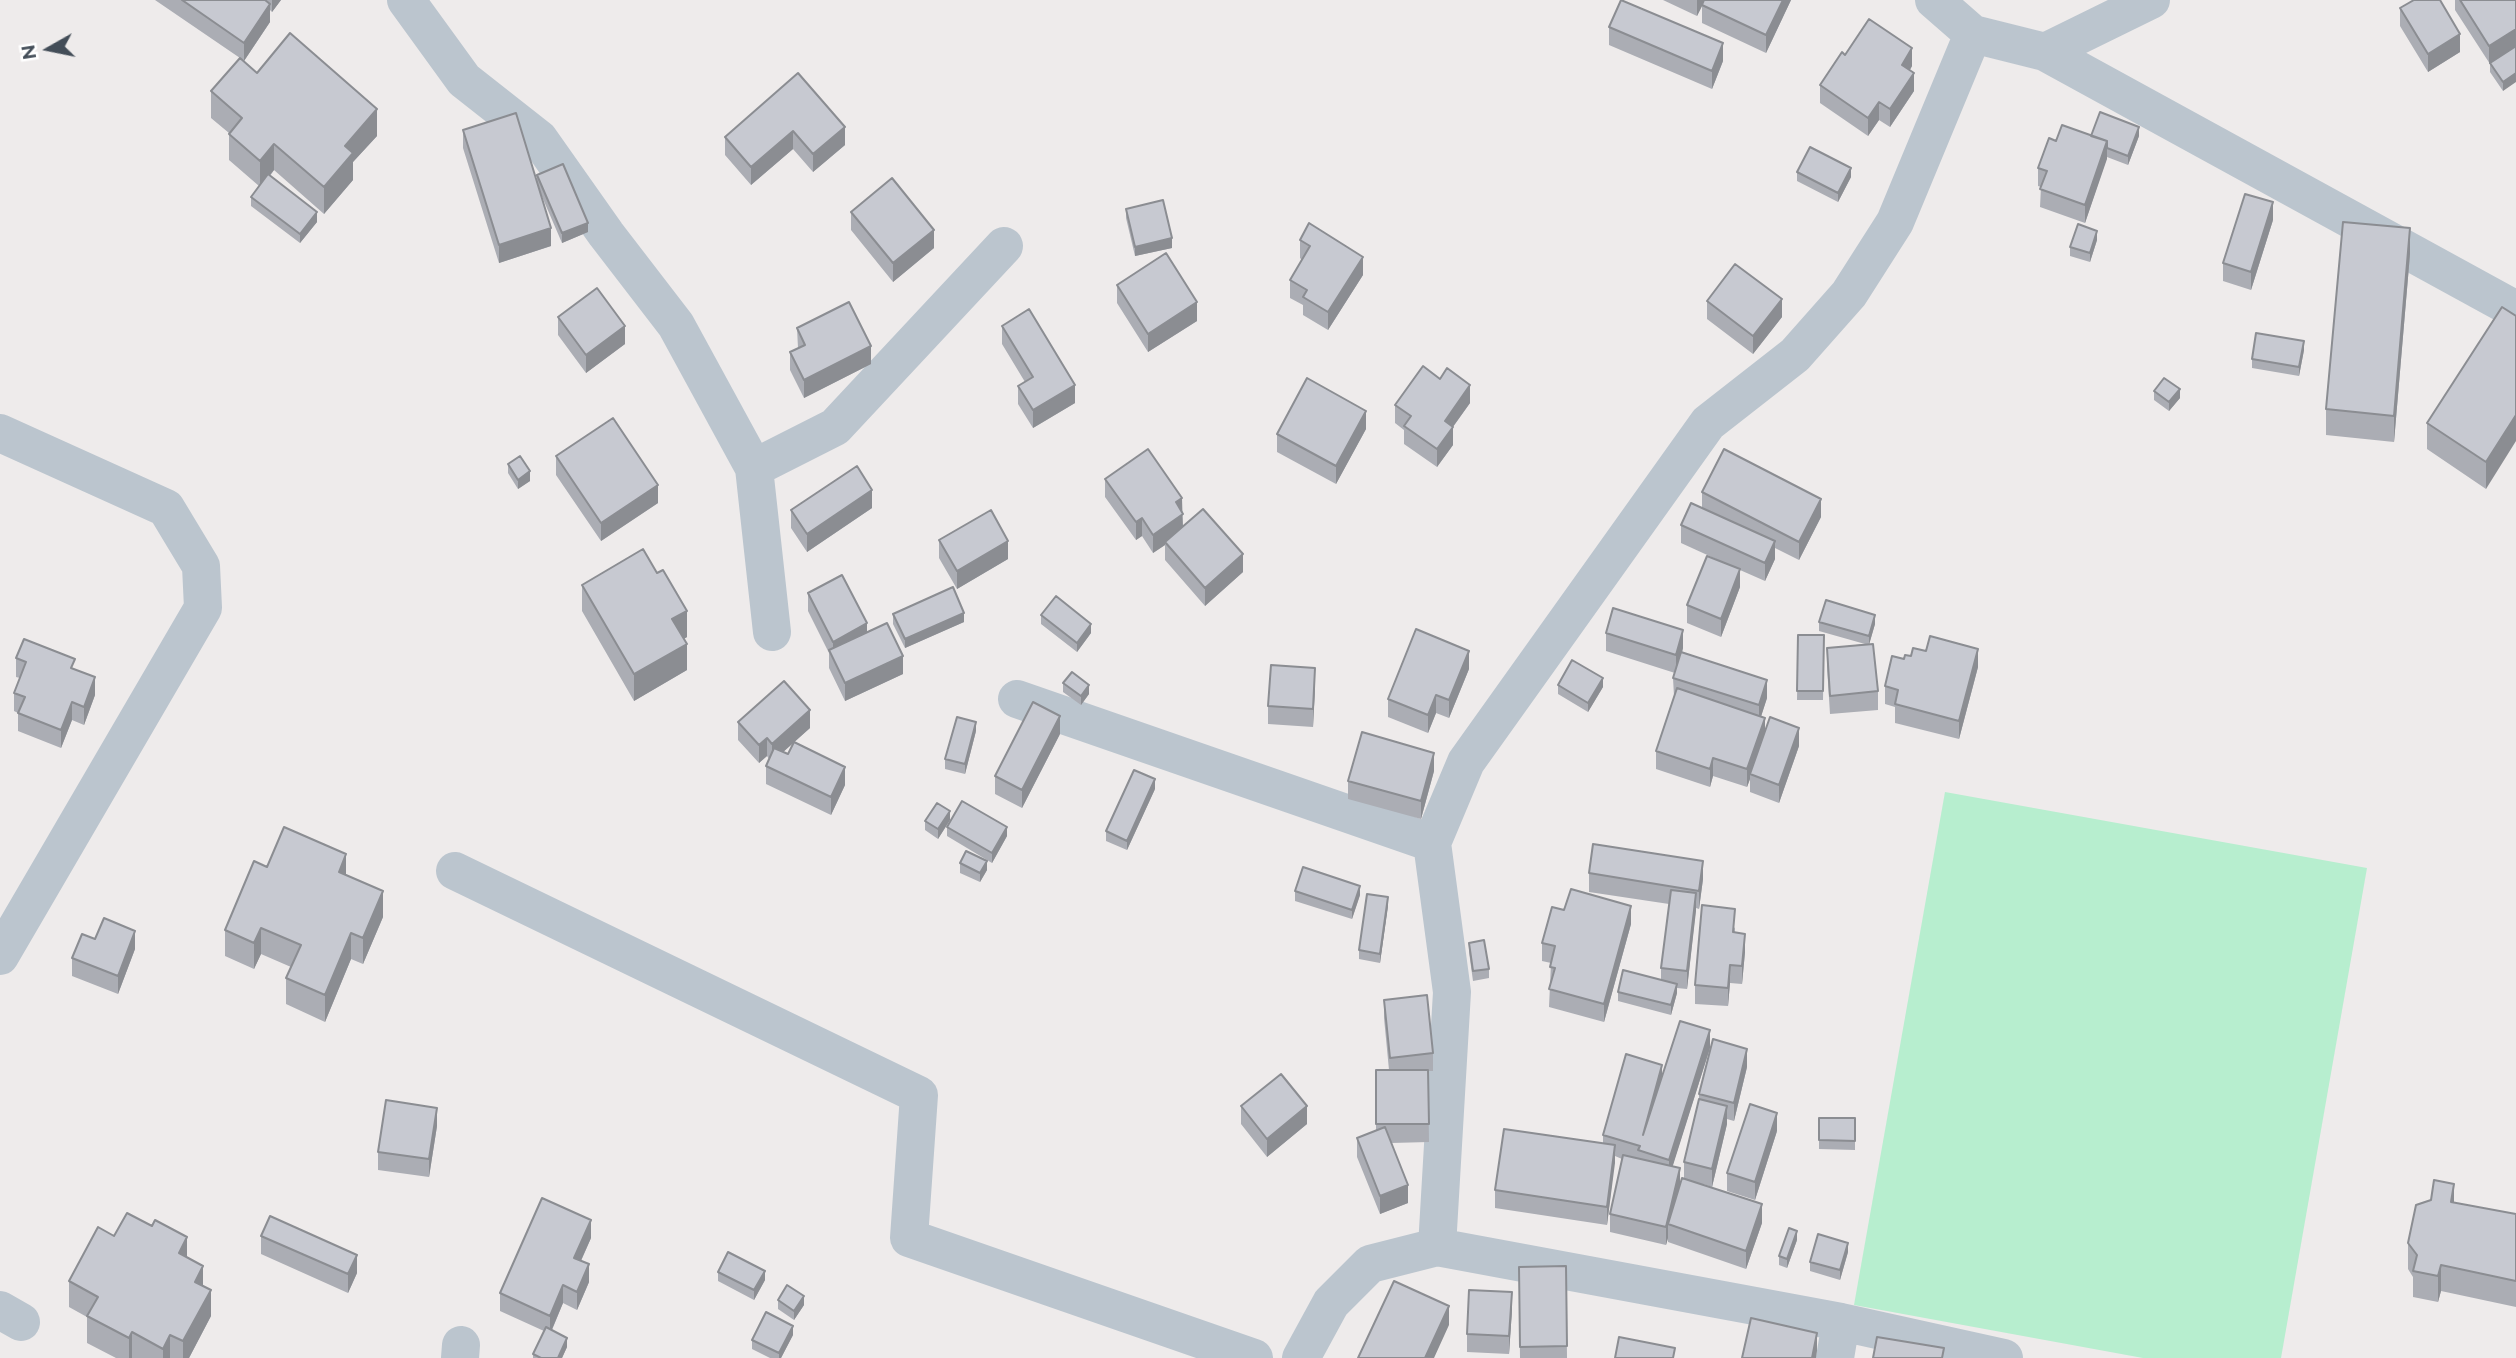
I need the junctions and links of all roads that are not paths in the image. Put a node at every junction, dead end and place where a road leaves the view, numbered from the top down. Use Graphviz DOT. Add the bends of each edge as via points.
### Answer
graph roads {
  1 [pos="406,0"];
  2 [pos="1934,0"];
  3 [pos="2151,0"];
  4 [pos="1973,34"];
  5 [pos="2045,52"];
  6 [pos="1003,246"];
  7 [pos="2516,310"];
  8 [pos="0,433"];
  9 [pos="754,468"];
  10 [pos="772,632"];
  11 [pos="1017,699"];
  12 [pos="1432,843"];
  13 [pos="455,872"];
  14 [pos="0,956"];
  15 [pos="1437,1247"];
  16 [pos="1838,1340"];
  17 [pos="1254,1358"];
  18 [pos="1301,1358"];
  19 [pos="2004,1358"];
  1 -- 9 [label="street" via="464,80 539,139 676,325"];
  2 -- 4 [label="street"];
  3 -- 5 [label="street"];
  4 -- 5 [label="street"];
  4 -- 12 [label="street" via="1895,222 1849,294 1795,355 1708,423 1466,762"];
  5 -- 7 [label="street"];
  6 -- 9 [label="street" via="835,427"];
  8 -- 14 [label="street" via="166,508 201,565 203,608"];
  9 -- 10 [label="street"];
  11 -- 12 [label="street"];
  12 -- 15 [label="street" via="1452,992"];
  13 -- 17 [label="street" via="919,1095 909,1238"];
  15 -- 16 [label="street"];
  15 -- 18 [label="street" via="1370,1264 1331,1303"];
  16 -- 19 [label="street"];
}
